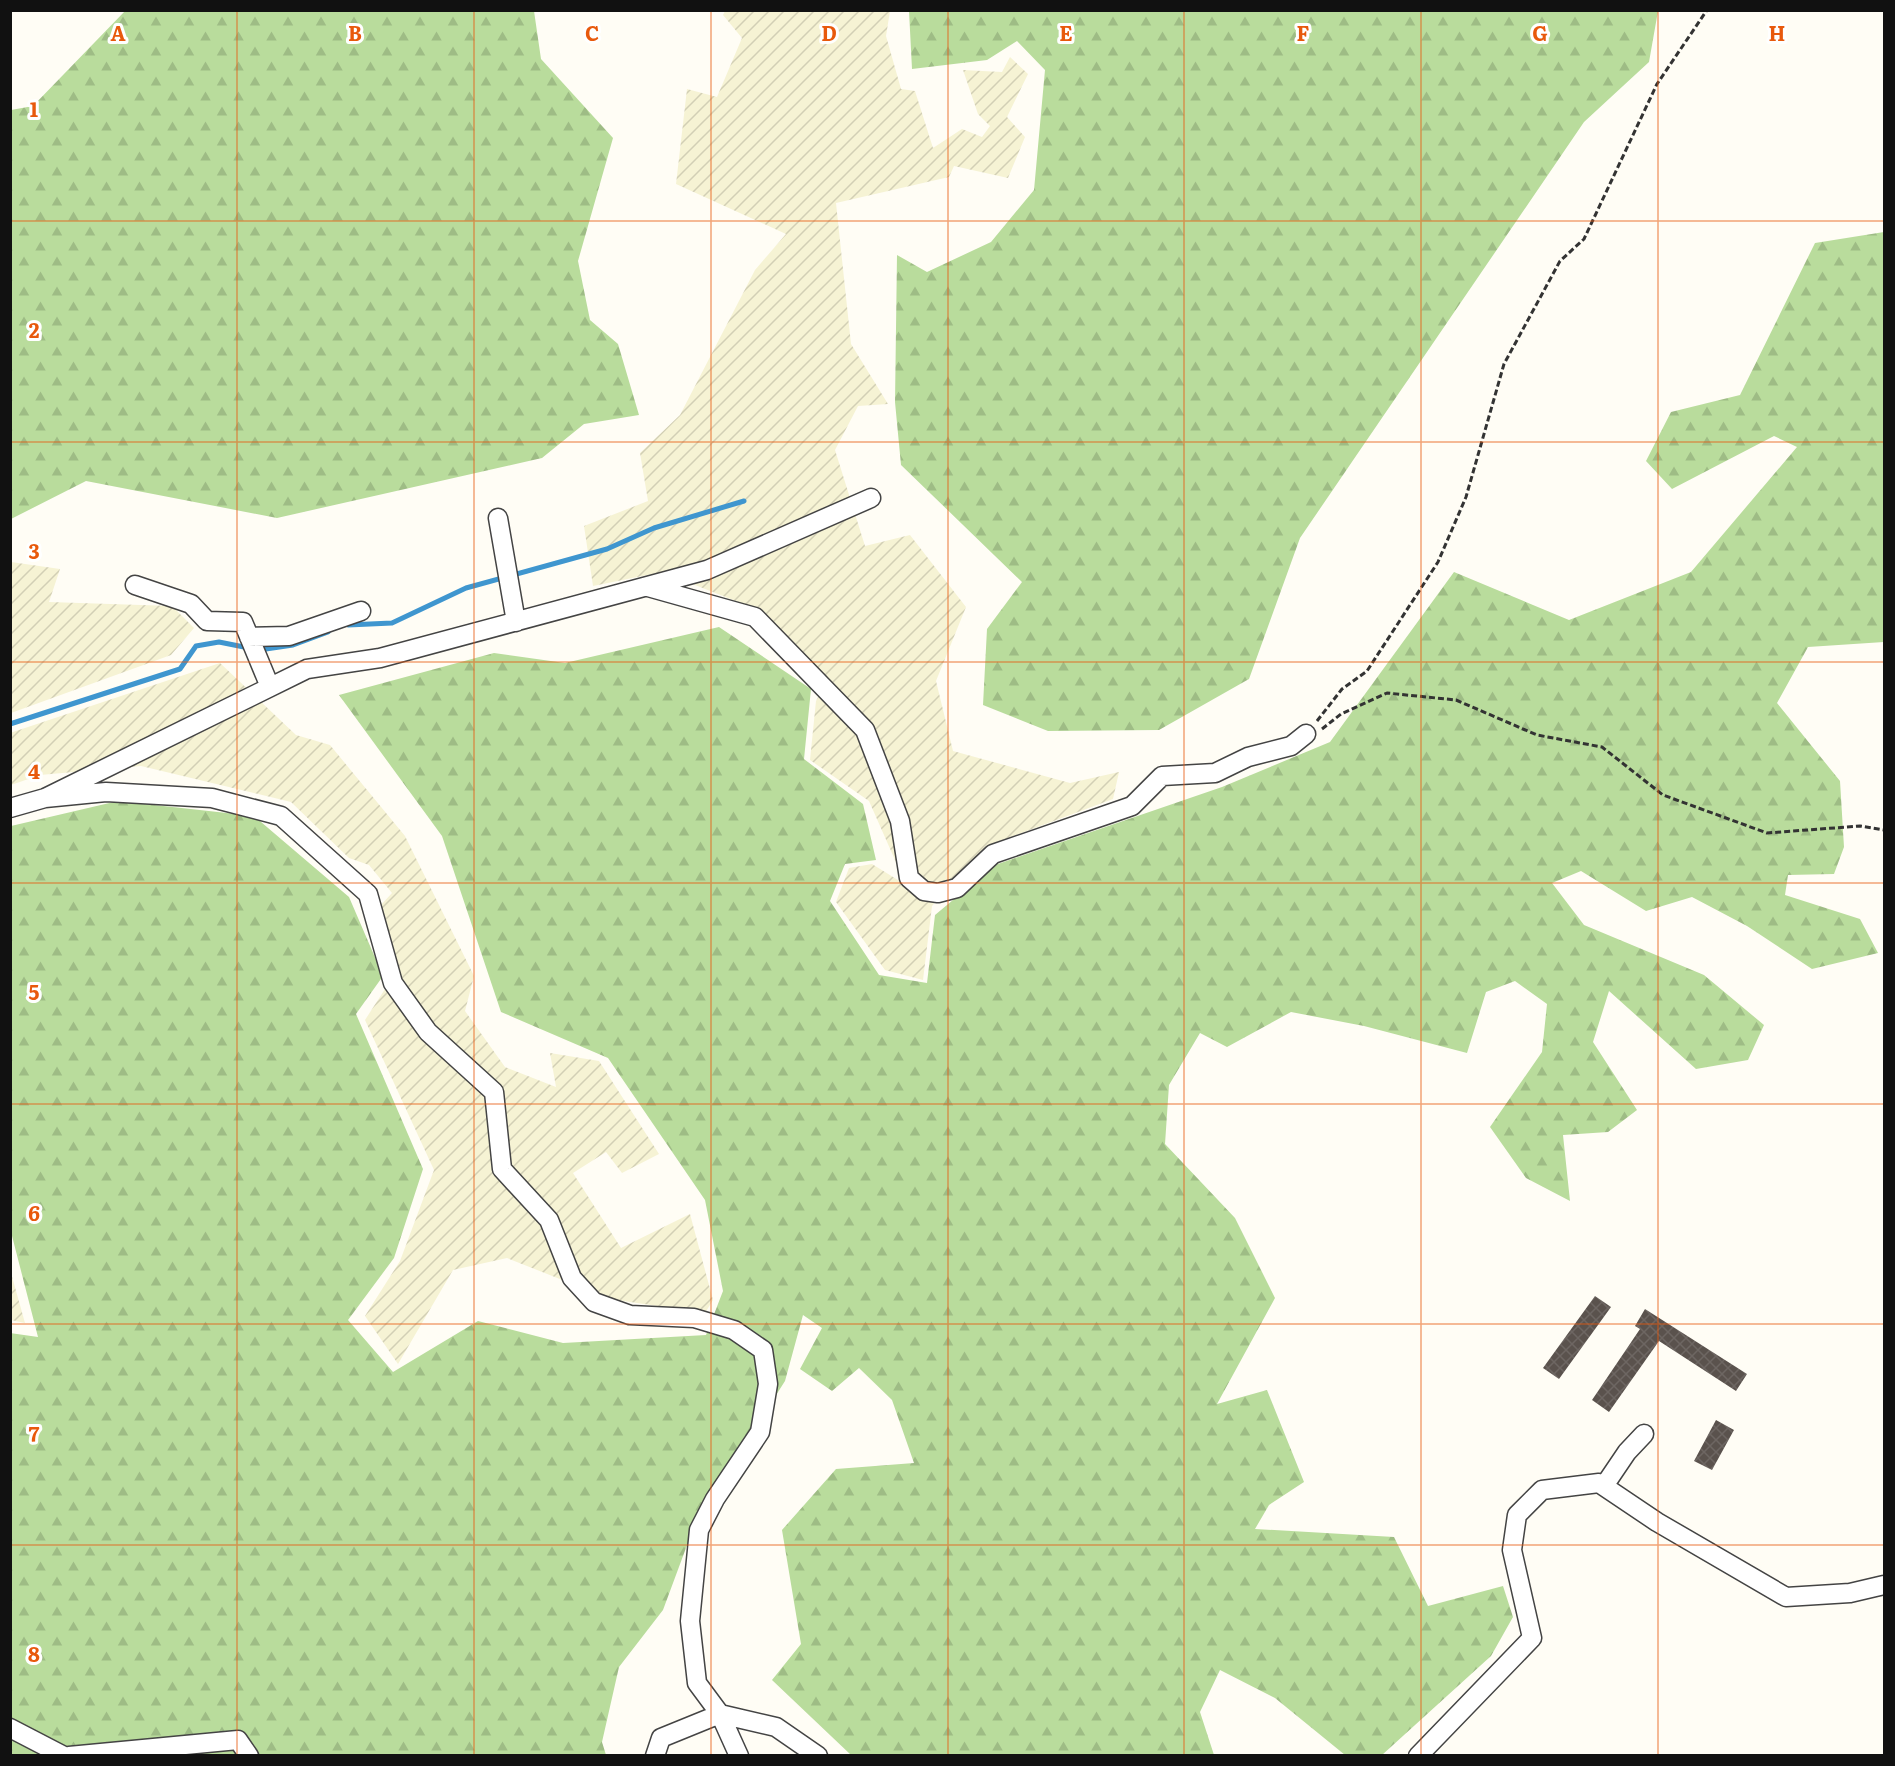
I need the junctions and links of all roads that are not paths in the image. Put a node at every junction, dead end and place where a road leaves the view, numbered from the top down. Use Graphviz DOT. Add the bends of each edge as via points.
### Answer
graph roads {
  1 [pos="871,498"];
  2 [pos="498,519"];
  3 [pos="135,585"];
  4 [pos="648,587"];
  5 [pos="361,611"];
  6 [pos="516,622"];
  7 [pos="249,637"];
  8 [pos="270,687"];
  9 [pos="1306,734"];
  10 [pos="45,798"];
  11 [pos="10,808"];
  12 [pos="1644,1434"];
  13 [pos="1604,1486"];
  14 [pos="1884,1584"];
  15 [pos="720,1714"];
  16 [pos="10,1728"];
  17 [pos="64,1755"];
  18 [pos="69,1755"];
  19 [pos="249,1755"];
  20 [pos="655,1755"];
  21 [pos="739,1755"];
  22 [pos="818,1755"];
  23 [pos="1418,1755"];
  1 -- 4 [label="street" via="707,570"];
  2 -- 6 [label="street"];
  3 -- 7 [label="street" via="190,604 207,621 243,622"];
  4 -- 6 [label="street"];
  4 -- 9 [label="street" via="755,617 865,730 900,821 909,878 924,891 938,893 957,888 993,854 1132,806 1162,776 1215,773 1248,757 1291,746"];
  5 -- 7 [label="street" via="289,636"];
  6 -- 8 [label="street" via="380,658 307,669"];
  7 -- 8 [label="street"];
  8 -- 10 [label="street"];
  10 -- 11 [label="street"];
  10 -- 15 [label="street" via="106,792 212,798 280,816 368,894 393,983 428,1032 494,1092 502,1168 549,1220 573,1278 594,1302 630,1315 694,1318 734,1330 763,1350 768,1384 760,1432 699,1530 690,1621 697,1683"];
  12 -- 13 [label="street"];
  13 -- 14 [label="street" via="1657,1522 1786,1597 1850,1593"];
  13 -- 23 [label="street" via="1599,1483 1542,1490 1516,1515 1512,1550 1532,1638"];
  15 -- 20 [label="street" via="661,1738"];
  15 -- 21 [label="street"];
  15 -- 22 [label="street" via="776,1727"];
  16 -- 17 [label="street"];
  18 -- 19 [label="street" via="238,1740"];
}
